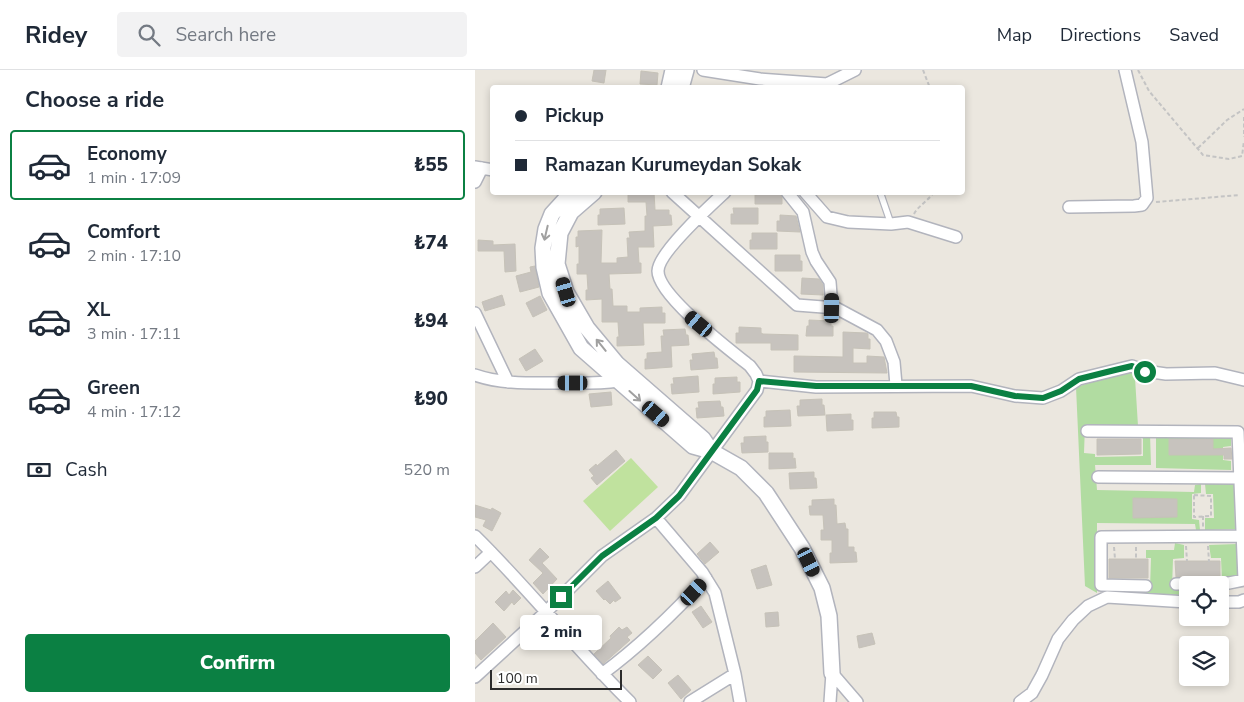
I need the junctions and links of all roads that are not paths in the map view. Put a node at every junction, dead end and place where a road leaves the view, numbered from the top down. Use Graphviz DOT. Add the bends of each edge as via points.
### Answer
graph roads {
  1 [pos="673,70"];
  2 [pos="686,70"];
  3 [pos="703,70"];
  4 [pos="855,70"];
  5 [pos="1125,70"];
  6 [pos="760,79"];
  7 [pos="670,85"];
  8 [pos="682,85"];
  9 [pos="819,85"];
  10 [pos="831,85"];
  11 [pos="483,168"];
  12 [pos="475,182"];
  13 [pos="569,195"];
  14 [pos="591,195"];
  15 [pos="675,195"];
  16 [pos="722,195"];
  17 [pos="789,195"];
  18 [pos="808,195"];
  19 [pos="881,195"];
  20 [pos="1069,207"];
  21 [pos="698,216"];
  22 [pos="891,224"];
  23 [pos="956,237"];
  24 [pos="832,308"];
  25 [pos="475,313"];
  26 [pos="475,375"];
  27 [pos="1244,380"];
  28 [pos="618,381"];
  29 [pos="759,381"];
  30 [pos="508,382"];
  31 [pos="896,385"];
  32 [pos="1087,431"];
  33 [pos="711,451"];
  34 [pos="1098,477"];
  35 [pos="1239,478"];
  36 [pos="656,518"];
  37 [pos="1242,528"];
  38 [pos="475,536"];
  39 [pos="491,552"];
  40 [pos="475,567"];
  41 [pos="706,578"];
  42 [pos="1176,584"];
  43 [pos="1146,586"];
  44 [pos="1244,600"];
  45 [pos="1179,602"];
  46 [pos="1229,602"];
  47 [pos="547,611"];
  48 [pos="832,673"];
  49 [pos="602,674"];
  50 [pos="735,674"];
  51 [pos="475,677"];
  52 [pos="630,702"];
  53 [pos="689,702"];
  54 [pos="740,702"];
  55 [pos="830,702"];
  56 [pos="857,702"];
  57 [pos="1021,702"];
  1 -- 7 [label="street"];
  2 -- 8 [label="street"];
  3 -- 6 [label="street"];
  4 -- 10 [label="street"];
  5 -- 20 [label="street" via="1142,142 1147,198 1142,205 1134,206"];
  6 -- 9 [label="street"];
  11 -- 12 [label="street"];
  13 -- 28 [label="street, one-way" via="553,214 546,230 544,267 550,293 581,348"];
  33 -- 14 [label="street, one-way" via="703,439 617,364 587,328 566,292 557,264 560,233 571,212"];
  15 -- 21 [label="street"];
  16 -- 21 [label="street"];
  17 -- 24 [label="street" via="803,212 815,261 830,282"];
  18 -- 22 [label="street" via="827,217 848,222"];
  19 -- 22 [label="lane"];
  21 -- 24 [label="street" via="797,305"];
  21 -- 29 [label="street" via="662,260 658,270 663,284 686,313 750,366"];
  22 -- 23 [label="street" via="910,223"];
  24 -- 31 [label="street" via="877,330 886,341 894,362"];
  25 -- 30 [label="street"];
  26 -- 30 [label="street"];
  27 -- 31 [label="street" via="1215,373 1145,372 1132,366 1079,379 1043,398 1015,396 971,386"];
  28 -- 30 [label="street"];
  28 -- 33 [label="street, one-way" via="693,446"];
  29 -- 31 [label="street" via="816,386"];
  29 -- 33 [label="street" via="757,390"];
  32 -- 35 [label="street" via="1238,432"];
  33 -- 36 [label="street" via="679,496"];
  33 -- 48 [label="street" via="741,468 766,493 802,548 822,588 829,616"];
  34 -- 35 [label="street"];
  35 -- 37 [label="street"];
  36 -- 41 [label="street"];
  36 -- 47 [label="street" via="602,556"];
  37 -- 42 [label="street" via="1244,580"];
  37 -- 43 [label="street" via="1208,536 1101,537 1101,585"];
  38 -- 39 [label="street"];
  39 -- 40 [label="street"];
  39 -- 47 [label="street"];
  41 -- 49 [label="street" via="631,651"];
  41 -- 50 [label="street" via="715,593"];
  44 -- 46 [label="street"];
  45 -- 57 [label="street" via="1107,598 1088,606 1058,640 1032,693"];
  47 -- 49 [label="street"];
  47 -- 51 [label="street"];
  48 -- 55 [label="street"];
  48 -- 56 [label="street"];
  49 -- 52 [label="street"];
  50 -- 53 [label="street"];
  50 -- 54 [label="street"];
}
